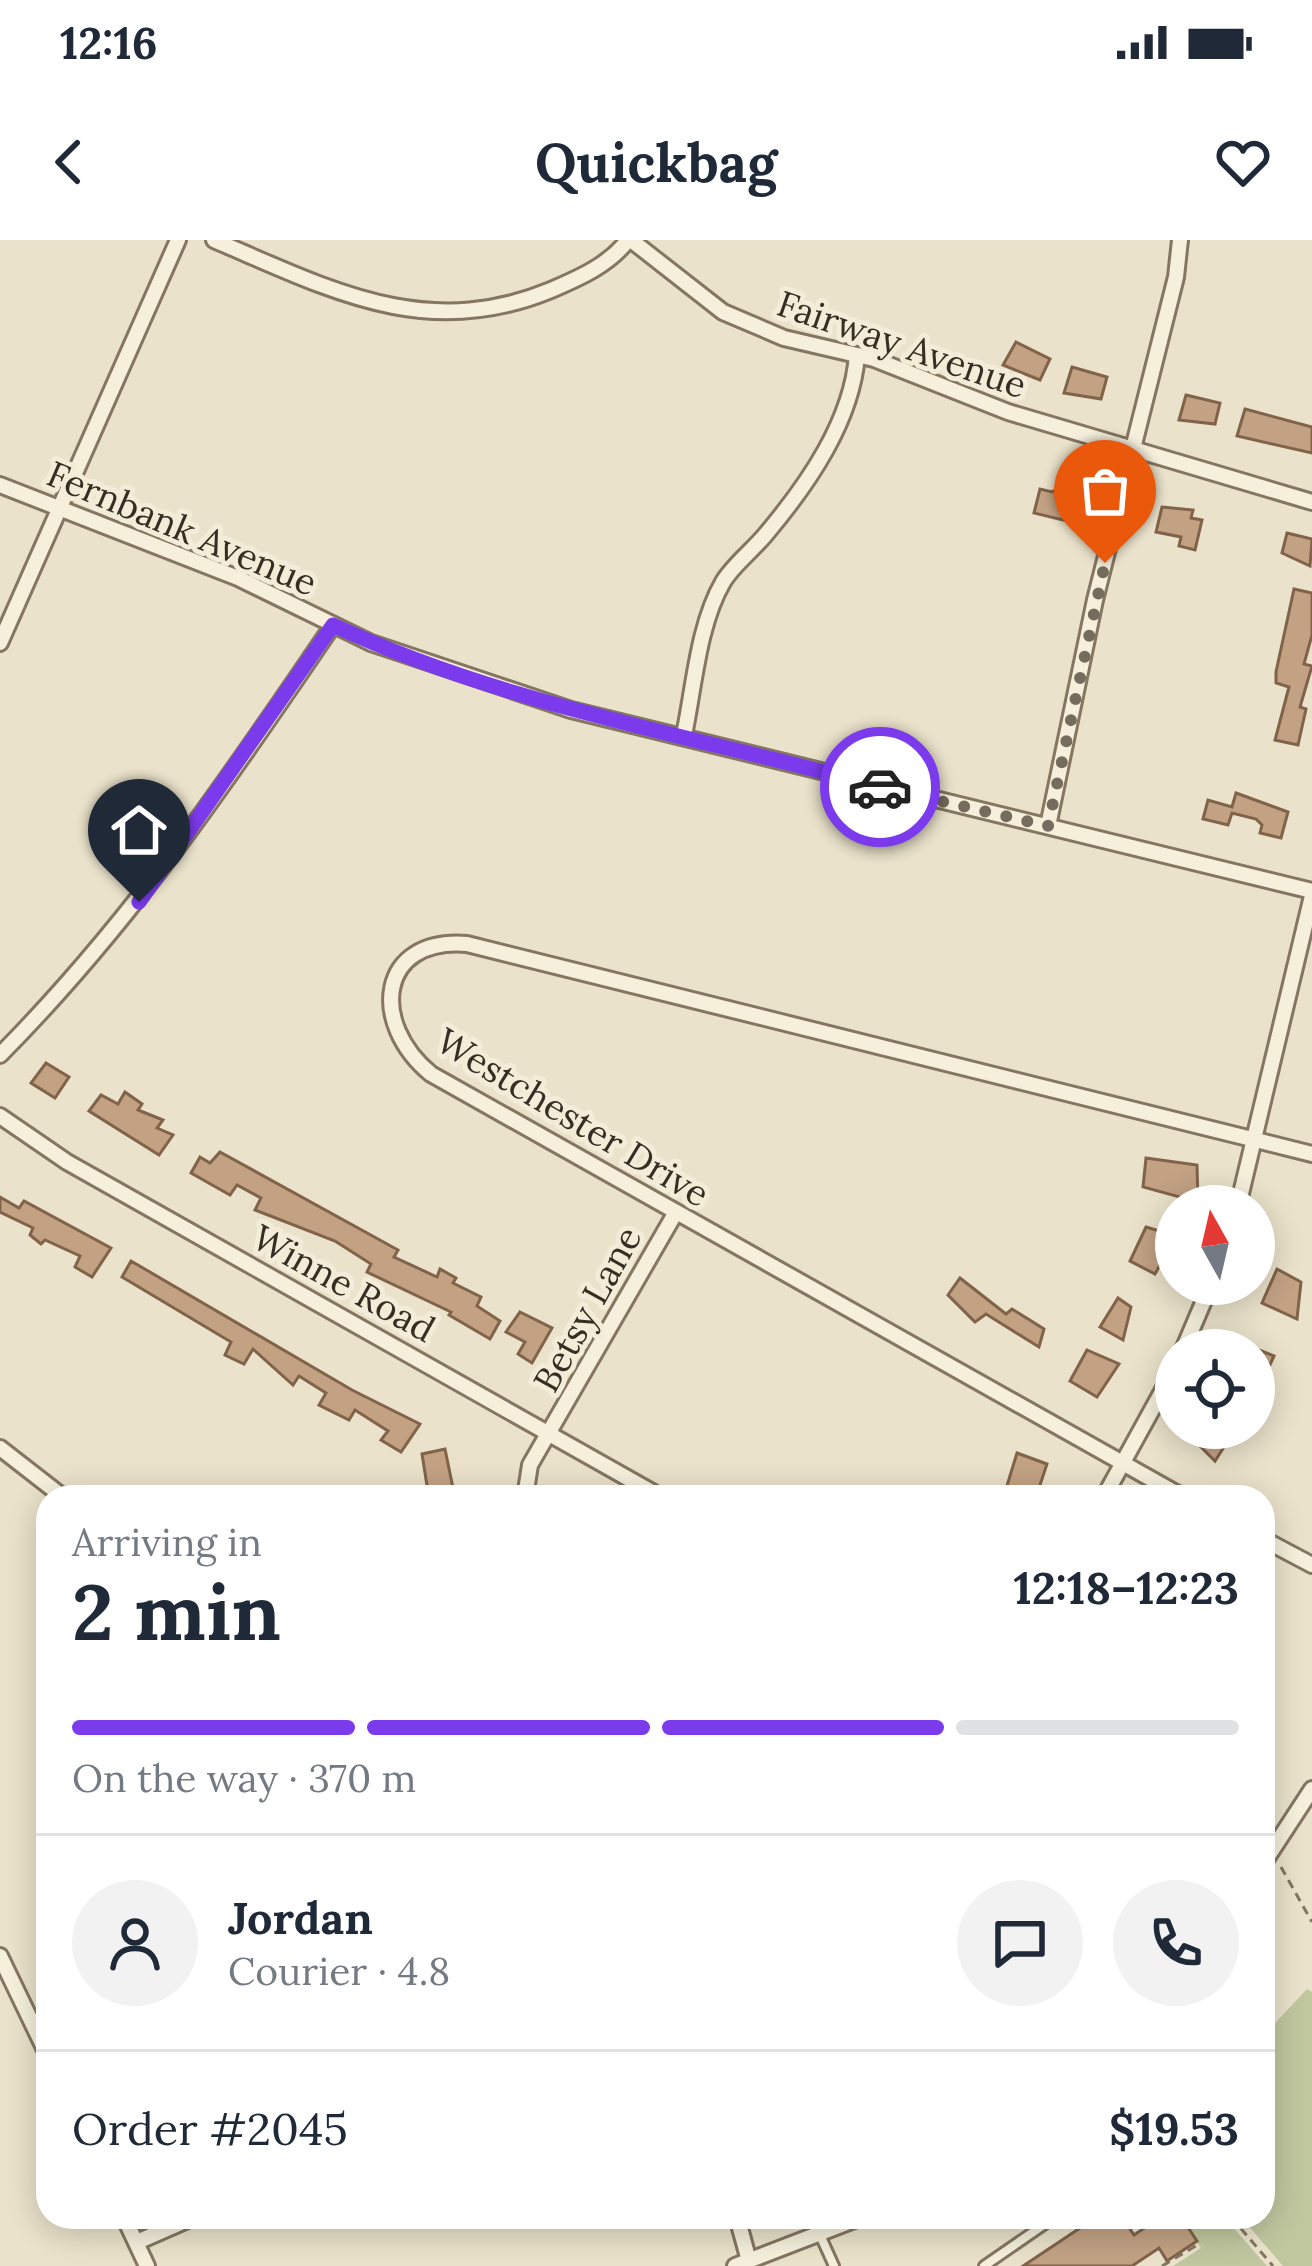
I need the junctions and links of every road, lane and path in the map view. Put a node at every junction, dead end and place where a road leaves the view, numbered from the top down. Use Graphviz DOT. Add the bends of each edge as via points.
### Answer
graph roads {
  1 [pos="178,240"];
  2 [pos="214,240"];
  3 [pos="630,240"];
  4 [pos="1180,240"];
  5 [pos="856,355"];
  6 [pos="1135,453"];
  7 [pos="0,485"];
  8 [pos="1312,502"];
  9 [pos="58,508"];
  10 [pos="333,625"];
  11 [pos="0,644"];
  12 [pos="684,735"];
  13 [pos="1048,826"];
  14 [pos="1312,893"];
  15 [pos="0,1055"];
  16 [pos="0,1116"];
  17 [pos="1254,1140"];
  18 [pos="1312,1154"];
  19 [pos="1243,1185"];
  20 [pos="676,1213"];
  21 [pos="1155,1404"];
  22 [pos="550,1436"];
  23 [pos="0,1448"];
  24 [pos="1122,1465"];
  25 [pos="48,1485"];
  26 [pos="524,1485"];
  27 [pos="639,1485"];
  28 [pos="1111,1485"];
  29 [pos="1160,1485"];
  30 [pos="1275,1545"];
  31 [pos="1312,1565"];
  32 [pos="1312,1789"];
  33 [pos="1275,1840"];
  34 [pos="1275,1866"];
  35 [pos="1312,1922"];
  36 [pos="0,1956"];
  37 [pos="36,2031"];
  38 [pos="130,2229"];
  39 [pos="167,2229"];
  40 [pos="738,2229"];
  41 [pos="832,2229"];
  42 [pos="1038,2229"];
  43 [pos="1241,2229"];
  44 [pos="820,2234"];
  45 [pos="137,2242"];
  46 [pos="1199,2244"];
  47 [pos="742,2263"];
  48 [pos="147,2266"];
  49 [pos="834,2266"];
  50 [pos="984,2266"];
  51 [pos="1162,2266"];
  52 [pos="1273,2266"];
  1 -- 9 [label="street"];
  2 -- 3 [label="street" via="384,306 445,315 516,305 588,274"];
  3 -- 5 [label="street, Fairway Avenue" via="723,312"];
  4 -- 6 [label="street"];
  5 -- 6 [label="street, Fairway Avenue"];
  5 -- 12 [label="street" via="855,381 811,475 723,582"];
  6 -- 8 [label="street, Fairway Avenue"];
  6 -- 13 [label="street"];
  7 -- 9 [label="street, Fernbank Avenue"];
  9 -- 10 [label="street, Fernbank Avenue" via="238,578"];
  9 -- 11 [label="street"];
  10 -- 12 [label="street, Fernbank Avenue" via="481,682"];
  10 -- 15 [label="street" via="160,877"];
  12 -- 13 [label="street, Fernbank Avenue"];
  13 -- 14 [label="street, Fernbank Avenue"];
  14 -- 17 [label="street"];
  16 -- 22 [label="street, Winne Road" via="67,1162"];
  17 -- 18 [label="street"];
  17 -- 19 [label="street"];
  17 -- 20 [label="street, Westchester Drive" via="467,944 435,945 408,962 394,984 390,1016 414,1060"];
  20 -- 22 [label="street, Betsy Lane"];
  20 -- 24 [label="street, Westchester Drive"];
  21 -- 24 [label="street"];
  22 -- 26 [label="street, Betsy Lane"];
  22 -- 27 [label="street, Winne Road"];
  23 -- 25 [label="street"];
  24 -- 28 [label="street"];
  24 -- 29 [label="street, Westchester Drive"];
  30 -- 31 [label="street"];
  32 -- 33 [label="street"];
  34 -- 35 [label="path"];
  36 -- 37 [label="street"];
  38 -- 45 [label="street"];
  39 -- 45 [label="street"];
  40 -- 47 [label="street"];
  41 -- 44 [label="street"];
  42 -- 50 [label="lane"];
  43 -- 52 [label="path"];
  44 -- 47 [label="street"];
  44 -- 49 [label="lane"];
  45 -- 48 [label="street"];
  46 -- 51 [label="path"];
}
